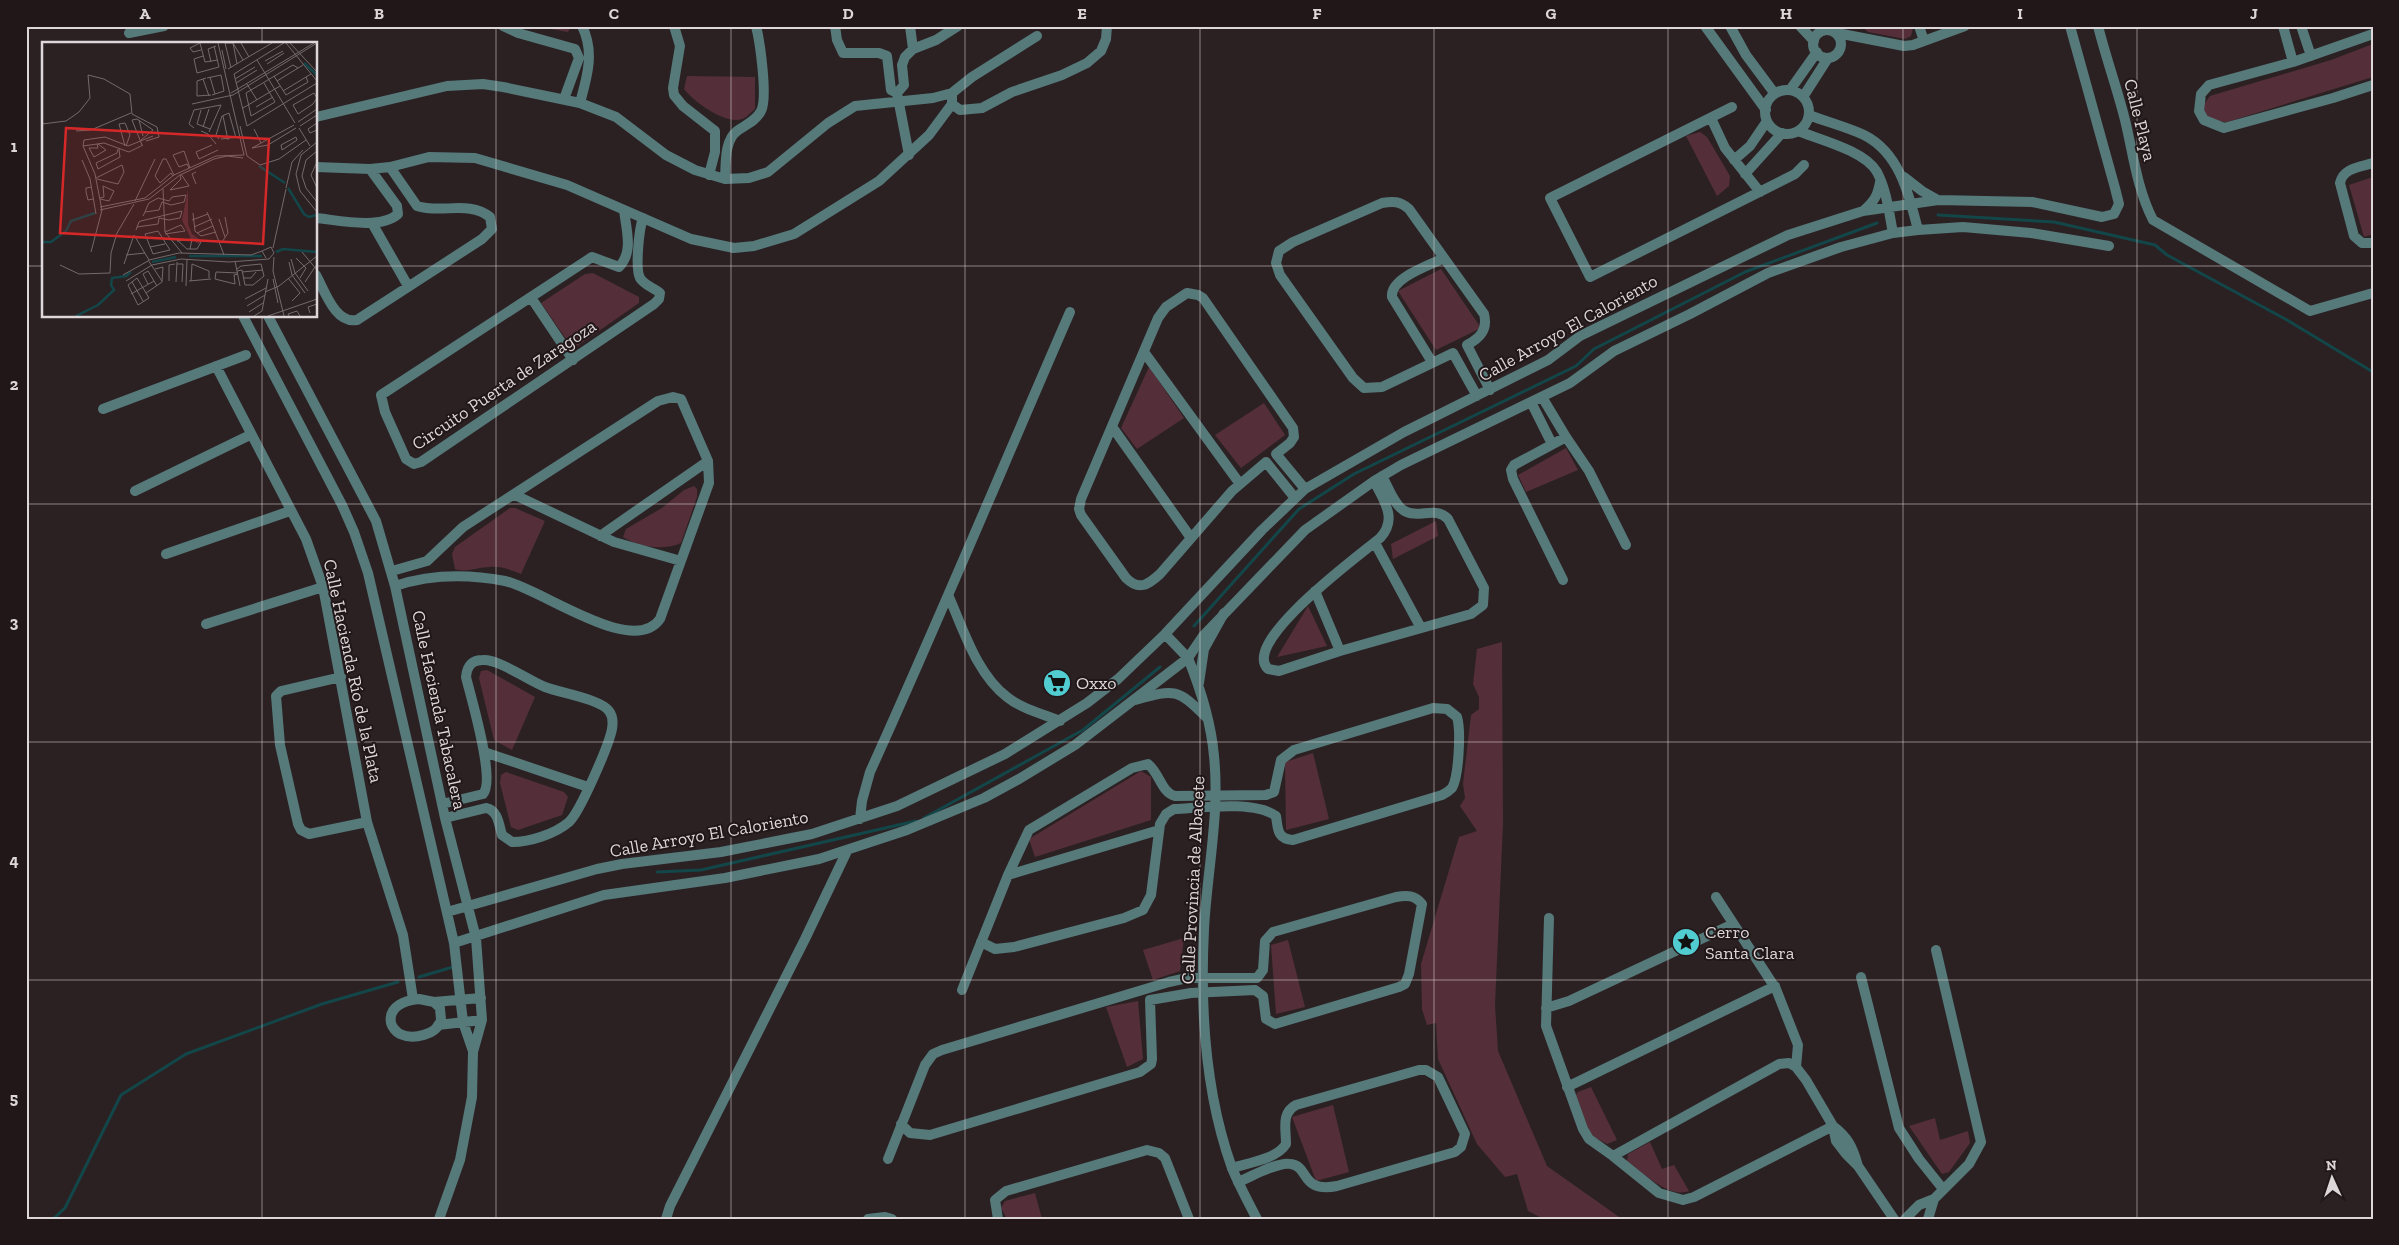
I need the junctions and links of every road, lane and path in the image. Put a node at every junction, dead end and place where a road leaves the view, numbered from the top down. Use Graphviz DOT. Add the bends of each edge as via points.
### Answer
graph roads {
  1 [pos="164,26"];
  2 [pos="503,26"];
  3 [pos="582,26"];
  4 [pos="674,26"];
  5 [pos="756,26"];
  6 [pos="835,26"];
  7 [pos="910,26"];
  8 [pos="958,26"];
  9 [pos="1107,26"];
  10 [pos="1704,26"];
  11 [pos="1730,26"];
  12 [pos="1919,26"];
  13 [pos="1964,26"];
  14 [pos="2070,26"];
  15 [pos="2098,26"];
  16 [pos="2283,26"];
  17 [pos="2301,26"];
  18 [pos="1800,27"];
  19 [pos="129,33"];
  20 [pos="2373,34"];
  21 [pos="1845,35"];
  22 [pos="1037,36"];
  23 [pos="1816,36"];
  24 [pos="1924,41"];
  25 [pos="914,49"];
  26 [pos="1817,52"];
  27 [pos="2311,56"];
  28 [pos="1828,58"];
  29 [pos="2293,62"];
  30 [pos="2373,84"];
  31 [pos="1790,90"];
  32 [pos="900,93"];
  33 [pos="952,93"];
  34 [pos="1775,94"];
  35 [pos="1803,97"];
  36 [pos="564,99"];
  37 [pos="580,103"];
  38 [pos="952,104"];
  39 [pos="1732,107"];
  40 [pos="1766,110"];
  41 [pos="1809,115"];
  42 [pos="318,116"];
  43 [pos="1710,118"];
  44 [pos="1767,121"];
  45 [pos="1798,131"];
  46 [pos="1782,133"];
  47 [pos="1878,146"];
  48 [pos="909,155"];
  49 [pos="1734,160"];
  50 [pos="1866,161"];
  51 [pos="2373,163"];
  52 [pos="1804,165"];
  53 [pos="318,167"];
  54 [pos="390,167"];
  55 [pos="370,169"];
  56 [pos="1745,174"];
  57 [pos="1901,174"];
  58 [pos="709,175"];
  59 [pos="725,179"];
  60 [pos="1880,181"];
  61 [pos="1760,192"];
  62 [pos="1938,200"];
  63 [pos="1911,204"];
  64 [pos="1887,208"];
  65 [pos="624,210"];
  66 [pos="1863,211"];
  67 [pos="318,218"];
  68 [pos="643,218"];
  69 [pos="372,223"];
  70 [pos="1918,230"];
  71 [pos="1893,233"];
  72 [pos="2373,243"];
  73 [pos="2109,246"];
  74 [pos="1444,258"];
  75 [pos="318,279"];
  76 [pos="408,286"];
  77 [pos="2373,293"];
  78 [pos="532,298"];
  79 [pos="1070,312"];
  80 [pos="244,318"];
  81 [pos="269,318"];
  82 [pos="1467,346"];
  83 [pos="1144,352"];
  84 [pos="1453,353"];
  85 [pos="246,354"];
  86 [pos="573,360"];
  87 [pos="1432,362"];
  88 [pos="216,366"];
  89 [pos="1490,390"];
  90 [pos="1477,396"];
  91 [pos="1542,397"];
  92 [pos="1531,402"];
  93 [pos="103,409"];
  94 [pos="1113,428"];
  95 [pos="250,435"];
  96 [pos="1566,437"];
  97 [pos="1552,444"];
  98 [pos="1276,454"];
  99 [pos="708,461"];
  100 [pos="1266,462"];
  101 [pos="1378,478"];
  102 [pos="1240,484"];
  103 [pos="1305,489"];
  104 [pos="135,491"];
  105 [pos="515,495"];
  106 [pos="1295,498"];
  107 [pos="290,511"];
  108 [pos="600,536"];
  109 [pos="1190,538"];
  110 [pos="1375,543"];
  111 [pos="1626,545"];
  112 [pos="166,554"];
  113 [pos="681,561"];
  114 [pos="392,571"];
  115 [pos="1563,580"];
  116 [pos="395,586"];
  117 [pos="323,587"];
  118 [pos="1315,591"];
  119 [pos="949,598"];
  120 [pos="1224,614"];
  121 [pos="206,624"];
  122 [pos="1421,628"];
  123 [pos="1165,634"];
  124 [pos="1340,650"];
  125 [pos="1188,658"];
  126 [pos="341,677"];
  127 [pos="1198,684"];
  128 [pos="1135,700"];
  129 [pos="1208,719"];
  130 [pos="1060,721"];
  131 [pos="484,752"];
  132 [pos="588,787"];
  133 [pos="1216,796"];
  134 [pos="442,804"];
  135 [pos="1215,808"];
  136 [pos="446,818"];
  137 [pos="860,819"];
  138 [pos="367,822"];
  139 [pos="1159,830"];
  140 [pos="846,851"];
  141 [pos="1008,875"];
  142 [pos="1716,897"];
  143 [pos="469,906"];
  144 [pos="447,912"];
  145 [pos="1549,918"];
  146 [pos="1733,924"];
  147 [pos="476,938"];
  148 [pos="981,942"];
  149 [pos="454,944"];
  150 [pos="1936,950"];
  151 [pos="1861,977"];
  152 [pos="1203,978"];
  153 [pos="1775,986"];
  154 [pos="1144,989"];
  155 [pos="962,990"];
  156 [pos="1204,992"];
  157 [pos="481,998"];
  158 [pos="413,999"];
  159 [pos="462,1000"];
  160 [pos="1150,1000"];
  161 [pos="434,1002"];
  162 [pos="1546,1008"];
  163 [pos="482,1020"];
  164 [pos="463,1022"];
  165 [pos="438,1025"];
  166 [pos="473,1052"];
  167 [pos="1796,1067"];
  168 [pos="1567,1087"];
  169 [pos="901,1124"];
  170 [pos="1833,1126"];
  171 [pos="1613,1156"];
  172 [pos="888,1159"];
  173 [pos="1232,1168"];
  174 [pos="1238,1182"];
  175 [pos="1943,1190"];
  176 [pos="1934,1199"];
  177 [pos="438,1219"];
  178 [pos="666,1219"];
  179 [pos="868,1219"];
  180 [pos="892,1219"];
  181 [pos="998,1219"];
  182 [pos="1189,1219"];
  183 [pos="1257,1219"];
  184 [pos="1894,1219"];
  185 [pos="1905,1219"];
  186 [pos="1928,1219"];
  1 -- 19 [label="street"];
  2 -- 36 [label="street" via="575,49 579,58"];
  3 -- 37 [label="street" via="590,59"];
  4 -- 58 [label="street" via="680,46 674,95 715,131 715,152"];
  5 -- 59 [label="street" via="763,106 757,117 730,139"];
  6 -- 32 [label="street" via="843,53 887,56 891,90"];
  7 -- 25 [label="street"];
  8 -- 25 [label="street"];
  9 -- 38 [label="street" via="1101,51 1087,63 1012,92 982,108 960,110"];
  10 -- 40 [label="street"];
  11 -- 34 [label="street" via="1746,55"];
  12 -- 24 [label="street"];
  13 -- 24 [label="street"];
  14 -- 62 [label="street, Calle Arroyo El Caloriento" via="2119,204 2114,214 2102,217 2032,202"];
  15 -- 77 [label="street, Calle Playa" via="2145,205 2153,220 2310,311"];
  16 -- 29 [label="street"];
  17 -- 27 [label="street"];
  18 -- 23 [label="street"];
  20 -- 27 [label="street"];
  21 -- 23 [label="street" via="1828,30"];
  21 -- 24 [label="street" via="1904,46"];
  21 -- 28 [label="street" via="1839,51"];
  22 -- 33 [label="street"];
  23 -- 26 [label="street"];
  25 -- 32 [label="street" via="903,60"];
  26 -- 28 [label="street"];
  26 -- 31 [label="street"];
  27 -- 29 [label="street"];
  28 -- 35 [label="street"];
  29 -- 30 [label="street" via="2209,85 2199,100 2200,115 2209,123 2224,128"];
  31 -- 34 [label="street"];
  31 -- 35 [label="street"];
  32 -- 33 [label="street" via="932,98"];
  32 -- 48 [label="street"];
  32 -- 59 [label="street" via="855,106 828,123 768,172 750,178"];
  33 -- 38 [label="street"];
  34 -- 40 [label="street"];
  35 -- 41 [label="street"];
  36 -- 37 [label="street"];
  36 -- 42 [label="street" via="503,86 464,84"];
  37 -- 58 [label="street" via="616,118 666,155"];
  38 -- 48 [label="street"];
  39 -- 43 [label="street"];
  40 -- 44 [label="street"];
  41 -- 45 [label="street"];
  41 -- 47 [label="street" via="1864,136"];
  43 -- 49 [label="street"];
  43 -- 61 [label="street" via="1550,198 1590,278"];
  44 -- 46 [label="street"];
  44 -- 49 [label="street" via="1750,146"];
  45 -- 46 [label="street"];
  45 -- 50 [label="street" via="1860,155"];
  46 -- 56 [label="street"];
  47 -- 50 [label="street"];
  47 -- 57 [label="street"];
  48 -- 68 [label="street" via="879,181 812,224 771,243 734,248 716,246 691,240"];
  49 -- 56 [label="street"];
  50 -- 60 [label="street" via="1876,170"];
  51 -- 72 [label="street" via="2350,170 2340,183 2354,236 2362,243"];
  52 -- 61 [label="street" via="1795,174"];
  53 -- 55 [label="street"];
  54 -- 55 [label="street"];
  54 -- 65 [label="street" via="429,157 475,158 567,185"];
  54 -- 76 [label="street" via="417,206 475,210 487,215 492,223 492,228 482,239"];
  55 -- 69 [label="street" via="398,210 398,214 389,220"];
  56 -- 61 [label="street"];
  57 -- 62 [label="street"];
  57 -- 63 [label="street"];
  58 -- 59 [label="street"];
  60 -- 64 [label="street"];
  60 -- 66 [label="street" via="1878,194"];
  62 -- 63 [label="street, Calle Arroyo El Caloriento"];
  63 -- 64 [label="street, Calle Arroyo El Caloriento"];
  63 -- 70 [label="street"];
  64 -- 66 [label="street, Calle Arroyo El Caloriento"];
  64 -- 71 [label="street"];
  65 -- 68 [label="street"];
  65 -- 78 [label="street, Circuito Puerta de Zaragoza" via="628,249 619,267 592,257"];
  66 -- 89 [label="street, Calle Arroyo El Caloriento" via="1788,235 1729,262 1580,336 1548,360"];
  67 -- 69 [label="street"];
  68 -- 86 [label="street, Circuito Puerta de Zaragoza" via="639,230 638,272 643,282 660,293 659,299"];
  69 -- 76 [label="street"];
  70 -- 71 [label="street"];
  70 -- 73 [label="street" via="1963,227 2031,233"];
  71 -- 91 [label="street" via="1841,247 1768,273 1614,350 1570,383"];
  74 -- 82 [label="street" via="1484,314 1483,332"];
  74 -- 87 [label="street" via="1398,281 1391,292"];
  74 -- 87 [label="street" via="1409,208 1397,202 1382,204 1292,242 1278,251 1276,257 1280,275 1353,378 1364,388 1382,387"];
  75 -- 76 [label="street" via="340,316 352,321"];
  78 -- 86 [label="street"];
  78 -- 86 [label="street, Circuito Puerta de Zaragoza" via="381,395 406,459 414,464 421,462"];
  79 -- 119 [label="street"];
  80 -- 144 [label="street" via="354,532 370,582"];
  81 -- 114 [label="street, Calle Hacienda Tabacalera" via="362,491 376,521"];
  82 -- 84 [label="street"];
  82 -- 89 [label="street"];
  83 -- 94 [label="street"];
  83 -- 98 [label="street" via="1166,306 1187,293 1204,298 1293,428 1294,437"];
  83 -- 102 [label="street"];
  84 -- 87 [label="street"];
  84 -- 90 [label="street"];
  85 -- 88 [label="street"];
  88 -- 93 [label="street"];
  88 -- 95 [label="street, Calle Hacienda Río de la Plata"];
  89 -- 90 [label="street, Calle Arroyo El Caloriento"];
  90 -- 103 [label="street, Calle Arroyo El Caloriento" via="1404,432"];
  91 -- 92 [label="street"];
  91 -- 96 [label="street"];
  92 -- 97 [label="street"];
  92 -- 101 [label="street"];
  94 -- 109 [label="street"];
  94 -- 109 [label="street" via="1081,499 1081,515 1126,578 1136,586 1152,582"];
  95 -- 104 [label="street"];
  95 -- 107 [label="street, Calle Hacienda Río de la Plata"];
  96 -- 97 [label="street"];
  96 -- 111 [label="street" via="1590,470"];
  97 -- 115 [label="street" via="1514,465 1511,470 1512,478"];
  98 -- 100 [label="street"];
  98 -- 103 [label="street"];
  99 -- 105 [label="street" via="681,399 666,397"];
  99 -- 108 [label="street"];
  99 -- 113 [label="street" via="709,483"];
  100 -- 102 [label="street"];
  100 -- 106 [label="street"];
  101 -- 110 [label="street" via="1390,516 1387,529"];
  101 -- 120 [label="street" via="1305,530"];
  101 -- 122 [label="street" via="1404,511 1416,514 1438,512 1448,519 1484,588 1485,600 1478,610"];
  102 -- 109 [label="street"];
  103 -- 106 [label="street, Calle Arroyo El Caloriento"];
  105 -- 108 [label="street"];
  105 -- 114 [label="street" via="463,527 427,561"];
  106 -- 123 [label="street, Calle Arroyo El Caloriento"];
  107 -- 112 [label="street"];
  107 -- 117 [label="street, Calle Hacienda Río de la Plata" via="311,551"];
  108 -- 113 [label="street" via="627,547"];
  110 -- 118 [label="street"];
  110 -- 122 [label="street"];
  113 -- 116 [label="street" via="660,619 645,631 623,630 590,619 507,582 440,576 418,578"];
  114 -- 116 [label="street, Calle Hacienda Tabacalera"];
  116 -- 134 [label="street, Calle Hacienda Tabacalera"];
  117 -- 121 [label="street"];
  117 -- 126 [label="street, Calle Hacienda Río de la Plata"];
  118 -- 124 [label="street"];
  118 -- 124 [label="street" via="1265,648 1265,666 1268,670 1279,671"];
  119 -- 130 [label="street" via="977,658 995,687 1021,706"];
  119 -- 137 [label="street" via="870,772"];
  120 -- 125 [label="street"];
  120 -- 127 [label="street" via="1204,649"];
  122 -- 124 [label="street"];
  123 -- 125 [label="street"];
  123 -- 130 [label="street, Calle Arroyo El Caloriento" via="1118,679"];
  125 -- 127 [label="street, Calle Provincia de Albacete"];
  125 -- 128 [label="street"];
  126 -- 138 [label="street, Calle Hacienda Río de la Plata"];
  126 -- 138 [label="street" via="281,691 276,696 280,745 301,830 309,834"];
  127 -- 129 [label="street, Calle Provincia de Albacete"];
  128 -- 129 [label="street" via="1170,692 1186,697"];
  128 -- 140 [label="street" via="1075,745 1019,780 907,830"];
  129 -- 133 [label="street, Calle Provincia de Albacete"];
  130 -- 137 [label="street, Calle Arroyo El Caloriento" via="972,772"];
  131 -- 132 [label="street"];
  131 -- 132 [label="street" via="466,677 470,665 482,660 495,662 545,687 608,709 612,728"];
  131 -- 134 [label="street" via="488,780 483,794"];
  132 -- 136 [label="street" via="568,823 524,841 506,840 496,813 491,809"];
  133 -- 135 [label="street, Calle Provincia de Albacete"];
  133 -- 135 [label="street" via="1271,794 1276,787 1278,765 1294,750 1433,708 1447,709 1457,717 1455,779 1452,788 1442,795 1293,840 1278,834 1276,816 1264,809"];
  133 -- 141 [label="street" via="1180,797 1170,794 1148,764 1132,768 1029,830"];
  134 -- 136 [label="street, Calle Hacienda Tabacalera"];
  135 -- 139 [label="street" via="1169,811"];
  135 -- 152 [label="street, Calle Provincia de Albacete"];
  136 -- 143 [label="street, Calle Hacienda Tabacalera"];
  137 -- 143 [label="street, Calle Arroyo El Caloriento" via="812,834 759,845 597,869"];
  138 -- 158 [label="street, Calle Hacienda Río de la Plata" via="403,935"];
  139 -- 141 [label="street"];
  139 -- 148 [label="street" via="1151,894 1143,910 1014,947 995,949"];
  140 -- 147 [label="street" via="756,873 604,895"];
  140 -- 178 [label="street"];
  141 -- 148 [label="street"];
  142 -- 146 [label="street"];
  143 -- 144 [label="street, Calle Arroyo El Caloriento"];
  143 -- 147 [label="street, Calle Hacienda Tabacalera"];
  144 -- 149 [label="street"];
  145 -- 162 [label="street"];
  146 -- 153 [label="street"];
  146 -- 162 [label="street" via="1569,1001"];
  147 -- 149 [label="street"];
  147 -- 157 [label="street, Calle Hacienda Tabacalera"];
  148 -- 155 [label="street"];
  149 -- 159 [label="street"];
  150 -- 175 [label="street" via="1981,1142 1969,1164"];
  151 -- 175 [label="street" via="1899,1128"];
  152 -- 154 [label="street" via="1187,978"];
  152 -- 156 [label="street, Calle Provincia de Albacete"];
  152 -- 156 [label="street" via="1257,978 1263,970 1265,941 1273,932 1396,897 1411,896 1422,904 1409,974 1405,984 1399,987 1275,1024 1266,1020 1263,996 1255,990"];
  153 -- 167 [label="street" via="1798,1045"];
  153 -- 168 [label="street"];
  154 -- 160 [label="street"];
  154 -- 169 [label="street" via="933,1054 922,1072"];
  156 -- 160 [label="street"];
  156 -- 173 [label="street, Calle Provincia de Albacete" via="1213,1095"];
  157 -- 159 [label="street"];
  157 -- 163 [label="street, Calle Hacienda Tabacalera"];
  158 -- 161 [label="street"];
  158 -- 165 [label="street" via="393,1010 390,1018 392,1027 400,1034 414,1036 427,1034"];
  159 -- 161 [label="street"];
  159 -- 164 [label="street"];
  160 -- 169 [label="street" via="1152,1059 1151,1064 1140,1072 930,1135 910,1133"];
  161 -- 165 [label="street" via="440,1008"];
  162 -- 168 [label="street" via="1547,1032"];
  163 -- 164 [label="street"];
  163 -- 166 [label="street, Calle Hacienda Tabacalera"];
  164 -- 165 [label="street"];
  164 -- 166 [label="street"];
  166 -- 177 [label="street" via="472,1097 460,1160"];
  167 -- 170 [label="street"];
  167 -- 171 [label="street" via="1789,1063 1779,1064"];
  168 -- 171 [label="street" via="1586,1136"];
  169 -- 172 [label="street"];
  170 -- 171 [label="street" via="1683,1200 1659,1193"];
  170 -- 184 [label="street" via="1836,1141 1858,1166"];
  173 -- 174 [label="street, Calle Provincia de Albacete"];
  173 -- 174 [label="street" via="1270,1156 1284,1147 1285,1118 1296,1105 1419,1070 1438,1077 1465,1134 1461,1147 1455,1152 1337,1186 1313,1185 1296,1166 1288,1163"];
  174 -- 183 [label="street, Calle Provincia de Albacete"];
  175 -- 176 [label="street"];
  176 -- 185 [label="street" via="1918,1205"];
  176 -- 186 [label="street"];
  179 -- 180 [label="street"];
  181 -- 182 [label="street" via="995,1200 1006,1191 1147,1150 1165,1158"];
}
